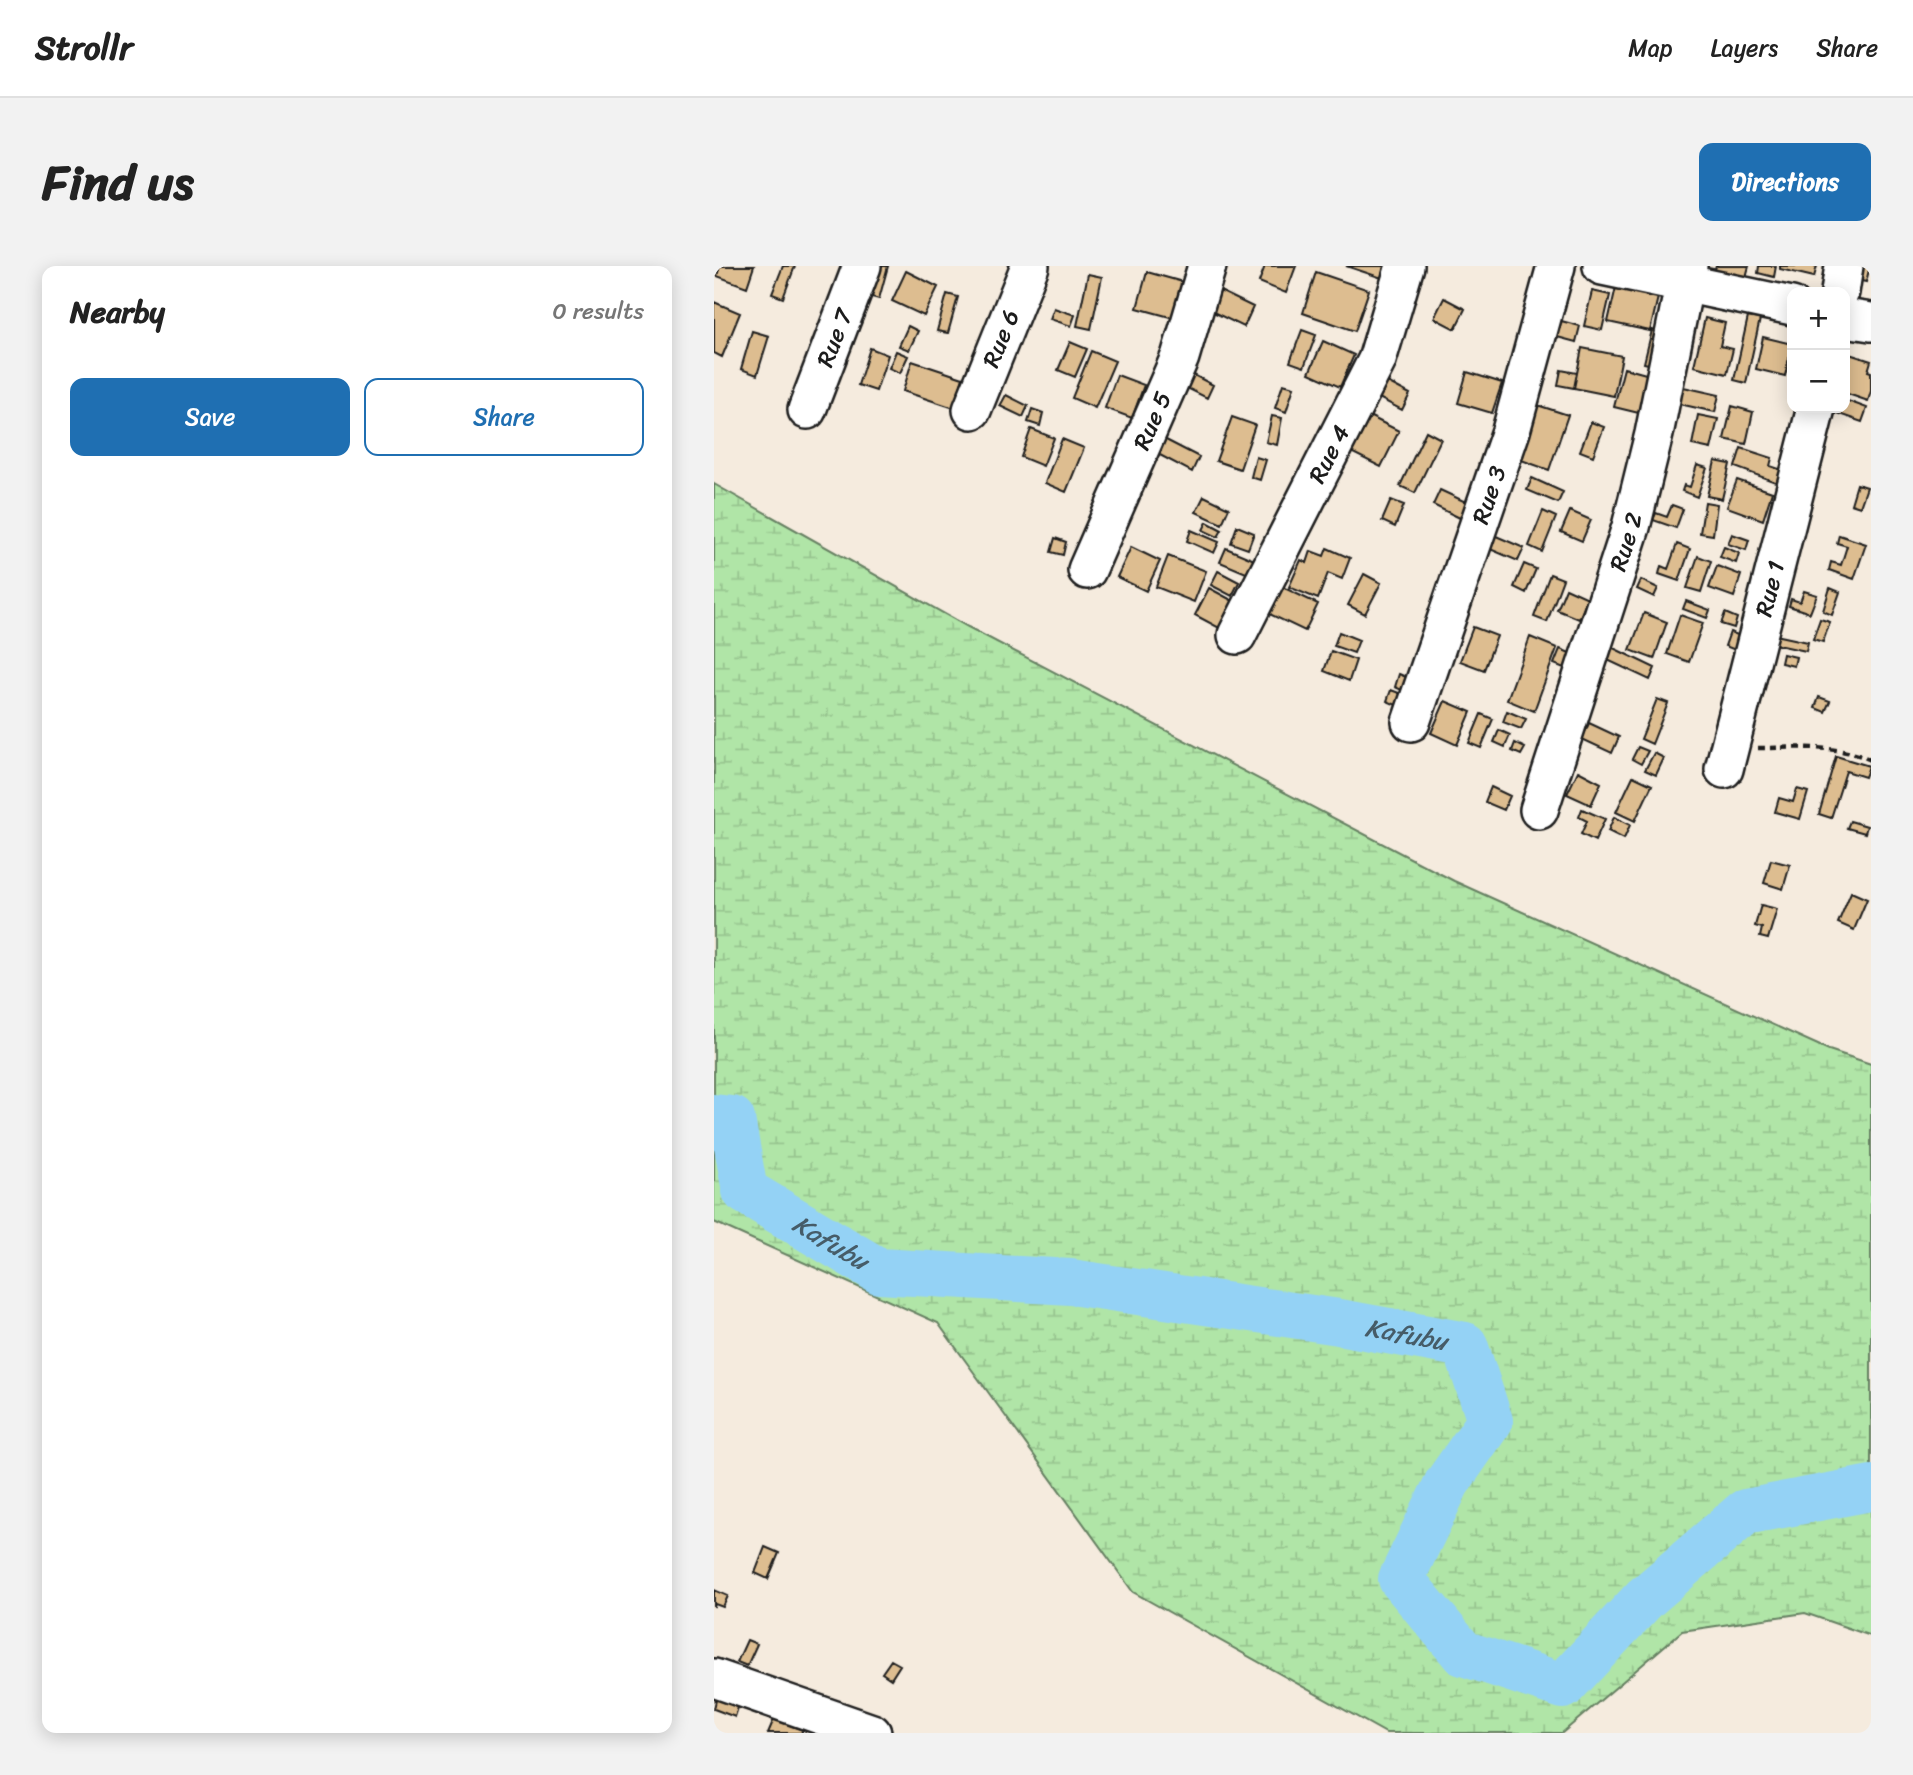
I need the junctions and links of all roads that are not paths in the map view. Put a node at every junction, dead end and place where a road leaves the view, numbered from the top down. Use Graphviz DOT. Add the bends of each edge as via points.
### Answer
graph roads {
  1 [pos="862,266"];
  2 [pos="1030,266"];
  3 [pos="1207,266"];
  4 [pos="1405,266"];
  5 [pos="1556,266"];
  6 [pos="1602,266"];
  7 [pos="1844,266"];
  8 [pos="1687,274"];
  9 [pos="1841,287"];
  10 [pos="1787,304"];
  11 [pos="1850,319"];
  12 [pos="1871,322"];
  13 [pos="972,410"];
  14 [pos="807,411"];
  15 [pos="1815,413"];
  16 [pos="1087,570"];
  17 [pos="1237,635"];
  18 [pos="1411,722"];
  19 [pos="1727,759"];
  20 [pos="1539,810"];
  21 [pos="714,1678"];
  22 [pos="872,1733"];
  1 -- 14 [label="street, Rue 7"];
  2 -- 13 [label="street, Rue 6"];
  3 -- 16 [label="street, Rue 5" via="1181,357"];
  4 -- 17 [label="street, Rue 4" via="1377,360"];
  5 -- 18 [label="street, Rue 3" via="1511,431"];
  6 -- 8 [label="street"];
  7 -- 9 [label="street"];
  8 -- 10 [label="street"];
  8 -- 20 [label="street, Rue 2" via="1631,527"];
  11 -- 12 [label="street"];
  15 -- 19 [label="street, Rue 1"];
  21 -- 22 [label="street"];
}
